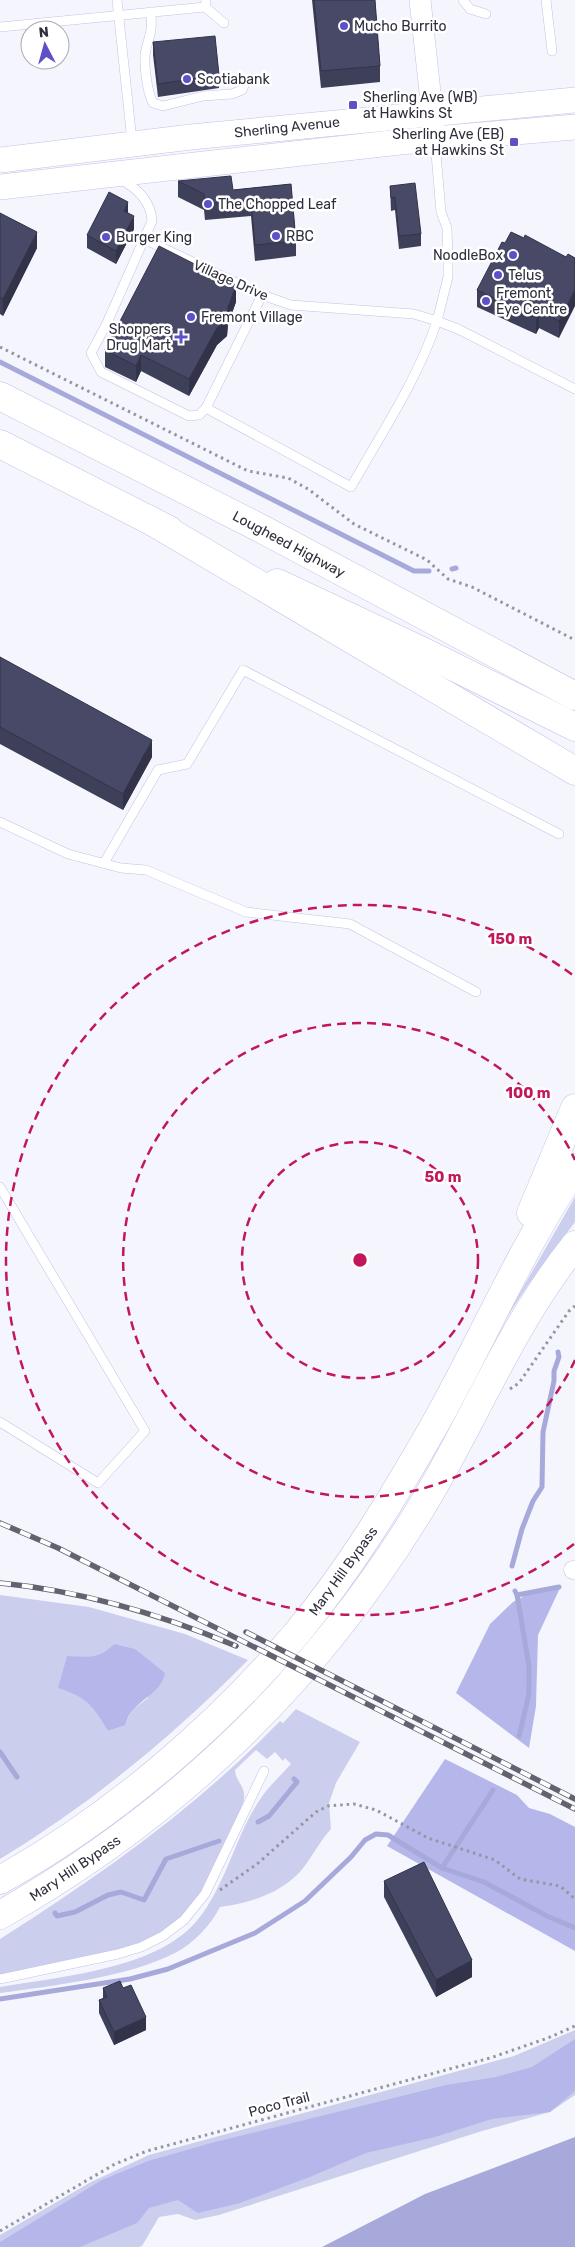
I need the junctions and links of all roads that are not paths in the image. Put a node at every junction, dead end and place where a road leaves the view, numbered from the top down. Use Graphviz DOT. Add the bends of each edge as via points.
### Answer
graph roads {
  1 [pos="117,0"];
  2 [pos="420,0"];
  3 [pos="463,0"];
  4 [pos="546,0"];
  5 [pos="205,3"];
  6 [pos="150,12"];
  7 [pos="486,14"];
  8 [pos="119,15"];
  9 [pos="224,23"];
  10 [pos="0,27"];
  11 [pos="552,51"];
  12 [pos="246,81"];
  13 [pos="575,100"];
  14 [pos="432,112"];
  15 [pos="575,127"];
  16 [pos="434,139"];
  17 [pos="132,144"];
  18 [pos="0,160"];
  19 [pos="111,174"];
  20 [pos="0,187"];
  21 [pos="144,239"];
  22 [pos="262,295"];
  23 [pos="437,321"];
  24 [pos="575,389"];
  25 [pos="0,396"];
  26 [pos="206,408"];
  27 [pos="0,444"];
  28 [pos="148,519"];
  29 [pos="396,602"];
  30 [pos="575,685"];
  31 [pos="575,696"];
  32 [pos="575,727"];
  33 [pos="575,770"];
  34 [pos="0,822"];
  35 [pos="559,834"];
  36 [pos="104,863"];
  37 [pos="476,992"];
  38 [pos="575,1108"];
  39 [pos="575,1168"];
  40 [pos="0,1187"];
  41 [pos="575,1245"];
  42 [pos="575,1273"];
  43 [pos="480,1337"];
  44 [pos="499,1364"];
  45 [pos="0,1422"];
  46 [pos="264,1771"];
  47 [pos="0,1880"];
  48 [pos="0,1915"];
  49 [pos="0,1980"];
  1 -- 8 [label="lane"];
  2 -- 14 [label="street"];
  3 -- 7 [label="lane" via="470,9"];
  4 -- 11 [label="lane"];
  5 -- 6 [label="lane"];
  5 -- 9 [label="lane"];
  6 -- 8 [label="lane"];
  6 -- 12 [label="lane" via="152,32 145,60 152,103 163,106 204,96 232,94 242,90"];
  8 -- 10 [label="lane"];
  8 -- 17 [label="lane"];
  13 -- 14 [label="main road, Sherling Avenue"];
  14 -- 16 [label="street"];
  14 -- 17 [label="main road, Sherling Avenue"];
  15 -- 16 [label="main road, Sherling Avenue"];
  16 -- 19 [label="main road, Sherling Avenue"];
  16 -- 23 [label="lane" via="441,212 447,228 448,259 448,277"];
  17 -- 18 [label="main road, Sherling Avenue"];
  19 -- 20 [label="main road, Sherling Avenue"];
  19 -- 21 [label="lane" via="133,186 146,201 152,221"];
  21 -- 22 [label="lane, Village Drive"];
  21 -- 26 [label="lane" via="91,353 100,372 189,416 199,415"];
  22 -- 23 [label="lane, Village Drive" via="291,305 414,314"];
  22 -- 26 [label="lane"];
  23 -- 24 [label="lane, Village Drive" via="458,328"];
  23 -- 26 [label="lane" via="427,348 352,488"];
  25 -- 29 [label="main road, Lougheed Highway" via="260,528"];
  27 -- 28 [label="main road"];
  28 -- 32 [label="main road"];
  28 -- 33 [label="main road"];
  29 -- 30 [label="main road"];
  29 -- 31 [label="main road, Lougheed Highway"];
  34 -- 36 [label="lane" via="68,854"];
  35 -- 36 [label="lane" via="243,670 186,764 158,770"];
  36 -- 37 [label="lane" via="146,870 246,912 350,924"];
  38 -- 43 [label="main road"];
  39 -- 43 [label="main road, Mary Hill Bypass" via="532,1238"];
  40 -- 45 [label="lane" via="145,1431 98,1483"];
  41 -- 44 [label="main road, Mary Hill Bypass" via="529,1312"];
  42 -- 44 [label="main road"];
  43 -- 47 [label="main road, Mary Hill Bypass" via="435,1424 375,1527 297,1633 199,1734 142,1784 79,1831"];
  44 -- 48 [label="main road, Mary Hill Bypass" via="396,1549 323,1648 280,1697 220,1756 159,1809 96,1856"];
  46 -- 49 [label="lane" via="205,1894 184,1920 141,1947"];
}
